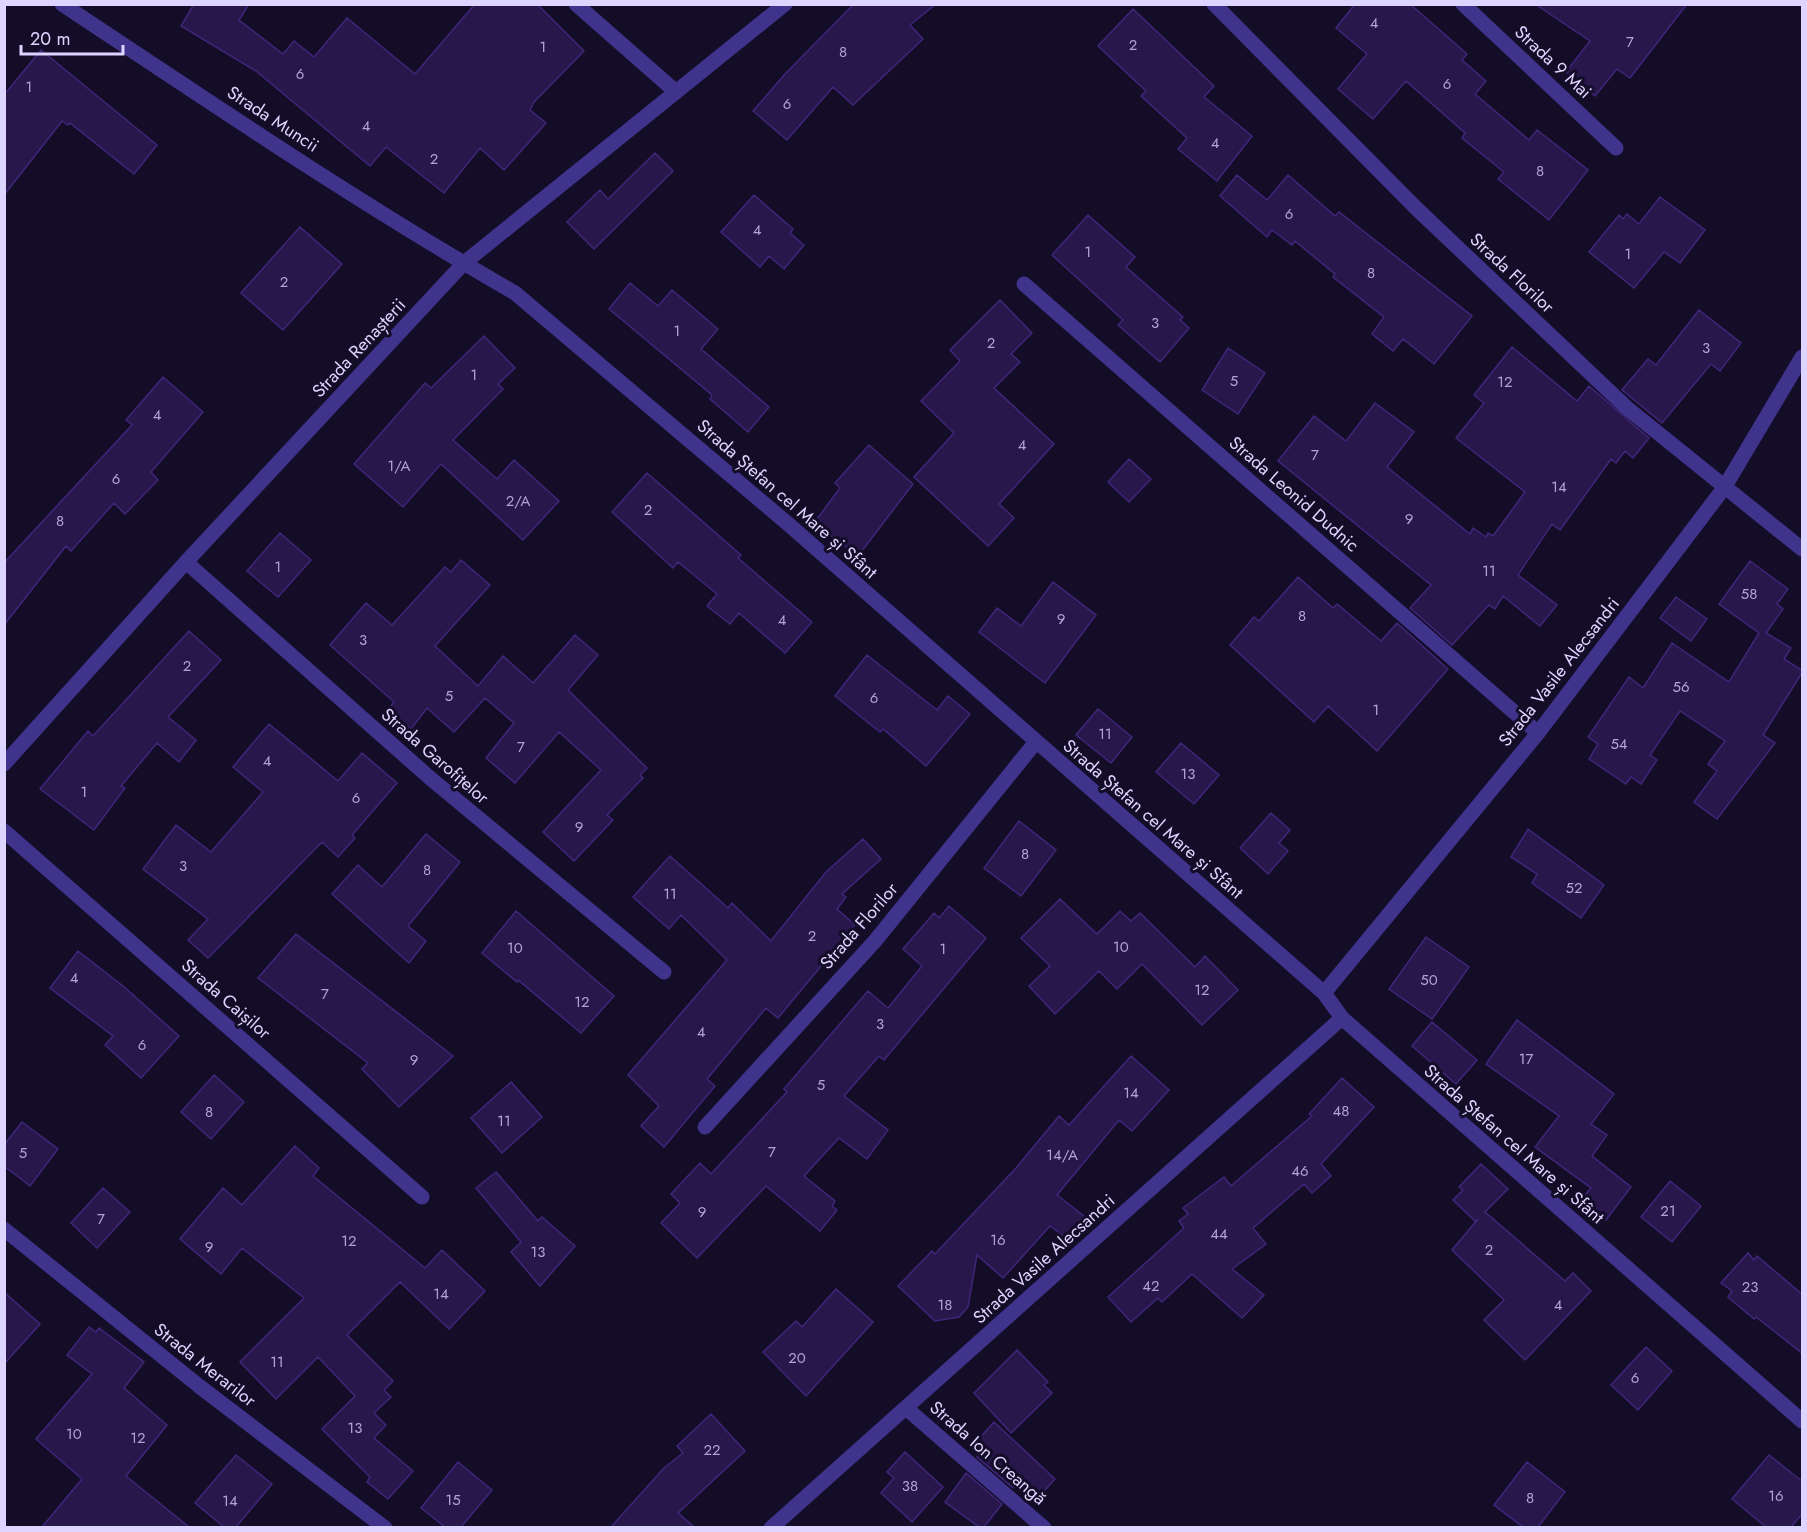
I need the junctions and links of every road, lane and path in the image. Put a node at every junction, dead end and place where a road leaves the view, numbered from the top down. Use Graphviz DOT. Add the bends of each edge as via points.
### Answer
graph roads {
  1 [pos="62,4"];
  2 [pos="576,4"];
  3 [pos="785,4"];
  4 [pos="1214,4"];
  5 [pos="1463,4"];
  6 [pos="675,91"];
  7 [pos="1616,148"];
  8 [pos="464,263"];
  9 [pos="1024,284"];
  10 [pos="1803,357"];
  11 [pos="1724,488"];
  12 [pos="1803,549"];
  13 [pos="186,562"];
  14 [pos="1538,733"];
  15 [pos="1035,743"];
  16 [pos="4,764"];
  17 [pos="4,831"];
  18 [pos="664,972"];
  19 [pos="1324,993"];
  20 [pos="1342,1018"];
  21 [pos="705,1127"];
  22 [pos="422,1197"];
  23 [pos="4,1229"];
  24 [pos="906,1408"];
  25 [pos="1803,1421"];
  26 [pos="385,1527"];
  27 [pos="771,1527"];
  28 [pos="1044,1527"];
  1 -- 8 [label="street, Strada Muncii"];
  2 -- 6 [label="street"];
  3 -- 6 [label="street, Strada Renașterii"];
  4 -- 11 [label="street, Strada Florilor" via="1417,209 1626,408"];
  5 -- 7 [label="street, Strada 9 Mai"];
  6 -- 8 [label="street, Strada Renașterii"];
  8 -- 13 [label="street, Strada Renașterii"];
  8 -- 15 [label="street, Strada Ștefan cel Mare și Sfânt" via="515,293 788,524"];
  9 -- 14 [label="street, Strada Leonid Dudnic"];
  10 -- 11 [label="street, Strada Vasile Alecsandri"];
  11 -- 12 [label="street, Strada Florilor"];
  11 -- 14 [label="street, Strada Vasile Alecsandri"];
  13 -- 16 [label="street, Strada Renașterii"];
  13 -- 18 [label="street, Strada Garofițelor" via="430,778"];
  14 -- 19 [label="street, Strada Vasile Alecsandri"];
  15 -- 19 [label="street, Strada Ștefan cel Mare și Sfânt"];
  15 -- 21 [label="street, Strada Florilor" via="875,941"];
  17 -- 22 [label="street, Strada Caișilor"];
  19 -- 20 [label="street, Strada Ștefan cel Mare și Sfânt"];
  20 -- 24 [label="street, Strada Vasile Alecsandri"];
  20 -- 25 [label="street, Strada Ștefan cel Mare și Sfânt"];
  23 -- 26 [label="street, Strada Merarilor" via="199,1386"];
  24 -- 27 [label="street, Strada Vasile Alecsandri"];
  24 -- 28 [label="street, Strada Ion Creangă"];
}
